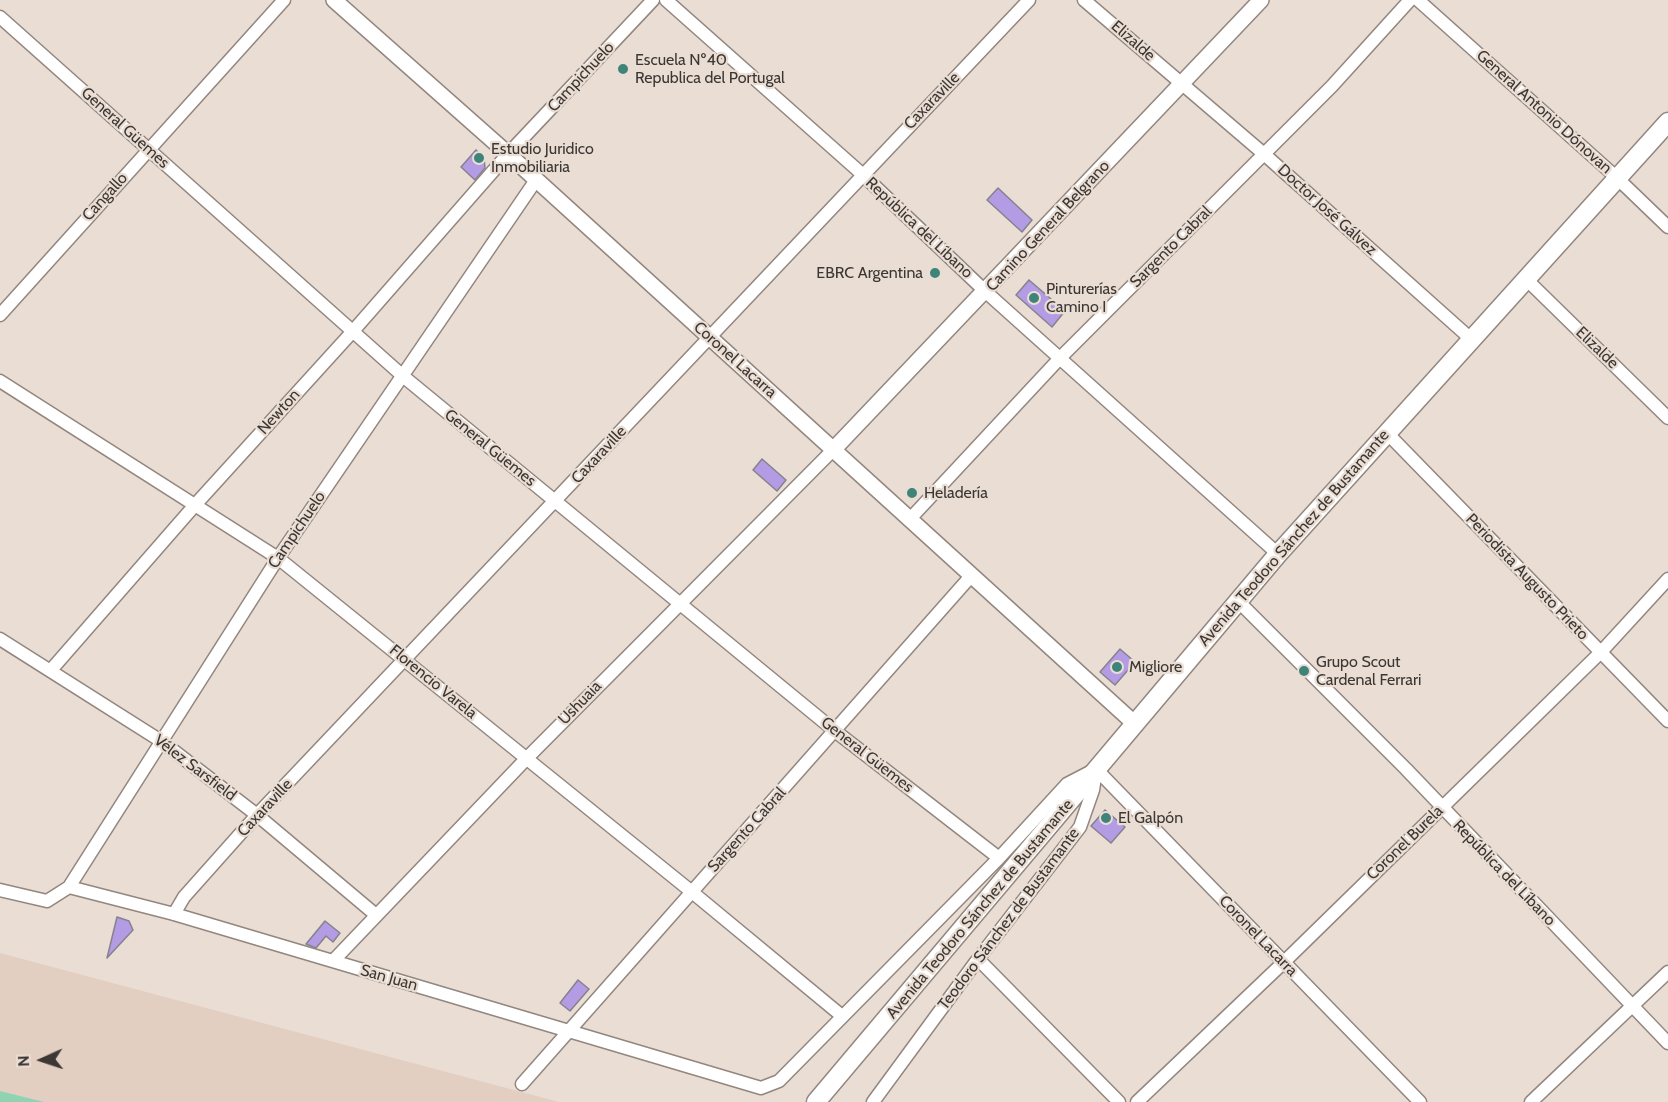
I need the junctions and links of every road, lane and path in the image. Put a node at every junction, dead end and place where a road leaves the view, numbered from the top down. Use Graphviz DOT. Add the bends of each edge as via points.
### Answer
graph roads {
  1 [pos="284,0"];
  2 [pos="334,0"];
  3 [pos="653,0"];
  4 [pos="666,0"];
  5 [pos="1029,0"];
  6 [pos="1084,0"];
  7 [pos="1261,0"];
  8 [pos="1410,0"];
  9 [pos="1418,0"];
  10 [pos="0,17"];
  11 [pos="1181,83"];
  12 [pos="1668,122"];
  13 [pos="148,149"];
  14 [pos="508,154"];
  15 [pos="1264,154"];
  16 [pos="862,174"];
  17 [pos="1616,177"];
  18 [pos="536,180"];
  19 [pos="1668,227"];
  20 [pos="1525,278"];
  21 [pos="986,292"];
  22 [pos="0,315"];
  23 [pos="354,330"];
  24 [pos="709,336"];
  25 [pos="1471,339"];
  26 [pos="1060,358"];
  27 [pos="404,377"];
  28 [pos="0,381"];
  29 [pos="1668,418"];
  30 [pos="1387,433"];
  31 [pos="833,450"];
  32 [pos="555,502"];
  33 [pos="195,505"];
  34 [pos="909,520"];
  35 [pos="1278,554"];
  36 [pos="278,558"];
  37 [pos="971,576"];
  38 [pos="1668,579"];
  39 [pos="1238,601"];
  40 [pos="680,602"];
  41 [pos="0,639"];
  42 [pos="1601,652"];
  43 [pos="405,659"];
  44 [pos="51,670"];
  45 [pos="1668,721"];
  46 [pos="1134,723"];
  47 [pos="835,731"];
  48 [pos="161,741"];
  49 [pos="527,758"];
  50 [pos="1096,769"];
  51 [pos="1441,808"];
  52 [pos="257,815"];
  53 [pos="999,858"];
  54 [pos="69,887"];
  55 [pos="0,890"];
  56 [pos="692,892"];
  57 [pos="174,914"];
  58 [pos="376,915"];
  59 [pos="978,959"];
  60 [pos="333,961"];
  61 [pos="1284,962"];
  62 [pos="1668,972"];
  63 [pos="1633,1007"];
  64 [pos="842,1016"];
  65 [pos="568,1031"];
  66 [pos="1668,1043"];
  67 [pos="522,1084"];
  68 [pos="816,1102"];
  69 [pos="873,1102"];
  70 [pos="1119,1102"];
  71 [pos="1137,1102"];
  72 [pos="1420,1102"];
  73 [pos="1532,1102"];
  1 -- 13 [label="street, Cangallo"];
  2 -- 14 [label="street, Coronel Lacarra"];
  3 -- 14 [label="street, Campichuelo"];
  4 -- 16 [label="street, República del Líbano"];
  5 -- 16 [label="street, Caxaraville"];
  6 -- 11 [label="street, Elizalde"];
  7 -- 11 [label="street, Camino General Belgrano"];
  8 -- 15 [label="street, Sargento Cabral"];
  9 -- 17 [label="street, General Antonio Dónovan"];
  10 -- 13 [label="street, General Güemes"];
  11 -- 15 [label="street, Doctor José Gálvez"];
  11 -- 21 [label="street, Camino General Belgrano"];
  12 -- 17 [label="main road, Avenida Teodoro Sánchez de Bustamante"];
  13 -- 22 [label="street, Cangallo"];
  13 -- 23 [label="street, General Güemes"];
  14 -- 18 [label="street, Coronel Lacarra"];
  14 -- 23 [label="street, Newton"];
  15 -- 25 [label="street, Doctor José Gálvez"];
  15 -- 26 [label="street, Sargento Cabral"];
  16 -- 21 [label="street, República del Líbano"];
  16 -- 24 [label="street, Caxaraville"];
  17 -- 19 [label="street, General Antonio Dónovan"];
  17 -- 20 [label="main road, Avenida Teodoro Sánchez de Bustamante"];
  18 -- 24 [label="street, Coronel Lacarra"];
  18 -- 27 [label="street, Campichuelo"];
  20 -- 25 [label="main road, Avenida Teodoro Sánchez de Bustamante"];
  20 -- 29 [label="street, Elizalde"];
  21 -- 26 [label="street, República del Líbano"];
  21 -- 31 [label="street, Camino General Belgrano"];
  23 -- 27 [label="street, General Güemes"];
  23 -- 33 [label="street, Newton"];
  24 -- 31 [label="street, Coronel Lacarra"];
  24 -- 32 [label="street, Caxaraville"];
  25 -- 30 [label="main road, Avenida Teodoro Sánchez de Bustamante"];
  26 -- 34 [label="street, Sargento Cabral"];
  26 -- 35 [label="street, República del Líbano"];
  27 -- 32 [label="street, General Güemes"];
  27 -- 36 [label="street, Campichuelo"];
  28 -- 33 [label="street, Florencio Varela"];
  30 -- 35 [label="main road, Avenida Teodoro Sánchez de Bustamante"];
  30 -- 42 [label="street, Periodista Augusto Prieto"];
  31 -- 34 [label="street, Coronel Lacarra"];
  31 -- 40 [label="street, Ushuaia"];
  32 -- 40 [label="street, General Güemes"];
  32 -- 43 [label="street, Caxaraville"];
  33 -- 36 [label="street, Florencio Varela"];
  33 -- 44 [label="street, Newton"];
  34 -- 37 [label="street, Coronel Lacarra"];
  35 -- 39 [label="main road, Avenida Teodoro Sánchez de Bustamante"];
  36 -- 43 [label="street, Florencio Varela"];
  36 -- 48 [label="street, Campichuelo"];
  37 -- 46 [label="street, Coronel Lacarra"];
  37 -- 47 [label="street, Sargento Cabral"];
  38 -- 42 [label="street, Coronel Burela"];
  39 -- 46 [label="main road, Avenida Teodoro Sánchez de Bustamante"];
  39 -- 51 [label="street, República del Líbano"];
  40 -- 47 [label="street, General Güemes"];
  40 -- 49 [label="street, Ushuaia"];
  41 -- 44 [label="street, Vélez Sarsfield"];
  42 -- 45 [label="street, Periodista Augusto Prieto"];
  42 -- 51 [label="street, Coronel Burela"];
  43 -- 49 [label="street, Florencio Varela"];
  43 -- 52 [label="street, Caxaraville"];
  44 -- 48 [label="street, Vélez Sarsfield"];
  46 -- 50 [label="main road, Avenida Teodoro Sánchez de Bustamante"];
  47 -- 53 [label="street, General Güemes"];
  47 -- 56 [label="street, Sargento Cabral"];
  48 -- 52 [label="street, Vélez Sarsfield"];
  48 -- 54 [label="street, Campichuelo"];
  49 -- 56 [label="street, Florencio Varela"];
  49 -- 58 [label="street, Ushuaia"];
  50 -- 53 [label="street" via="1067,784"];
  50 -- 59 [label="street, Teodoro Sánchez de Bustamante" via="1080,827"];
  50 -- 61 [label="street, Coronel Lacarra"];
  50 -- 68 [label="main road, Avenida Teodoro Sánchez de Bustamante"];
  51 -- 61 [label="street, Coronel Burela"];
  51 -- 63 [label="street, República del Líbano"];
  52 -- 57 [label="street, Caxaraville" via="183,897"];
  52 -- 58 [label="street, Vélez Sarsfield"];
  53 -- 64 [label="street"];
  54 -- 55 [label="street" via="47,901"];
  54 -- 57 [label="street, San Juan"];
  56 -- 64 [label="street, Florencio Varela"];
  56 -- 65 [label="street, Sargento Cabral"];
  57 -- 60 [label="street, San Juan"];
  58 -- 60 [label="street, Ushuaia"];
  59 -- 69 [label="street, Teodoro Sánchez de Bustamante"];
  59 -- 70 [label="street"];
  60 -- 65 [label="street, San Juan"];
  61 -- 71 [label="street, Coronel Burela"];
  61 -- 72 [label="street, Coronel Lacarra"];
  62 -- 63 [label="street"];
  63 -- 66 [label="street, República del Líbano"];
  63 -- 73 [label="street"];
  64 -- 65 [label="street, San Juan" via="778,1081 761,1088"];
  65 -- 67 [label="street, Sargento Cabral"];
}
